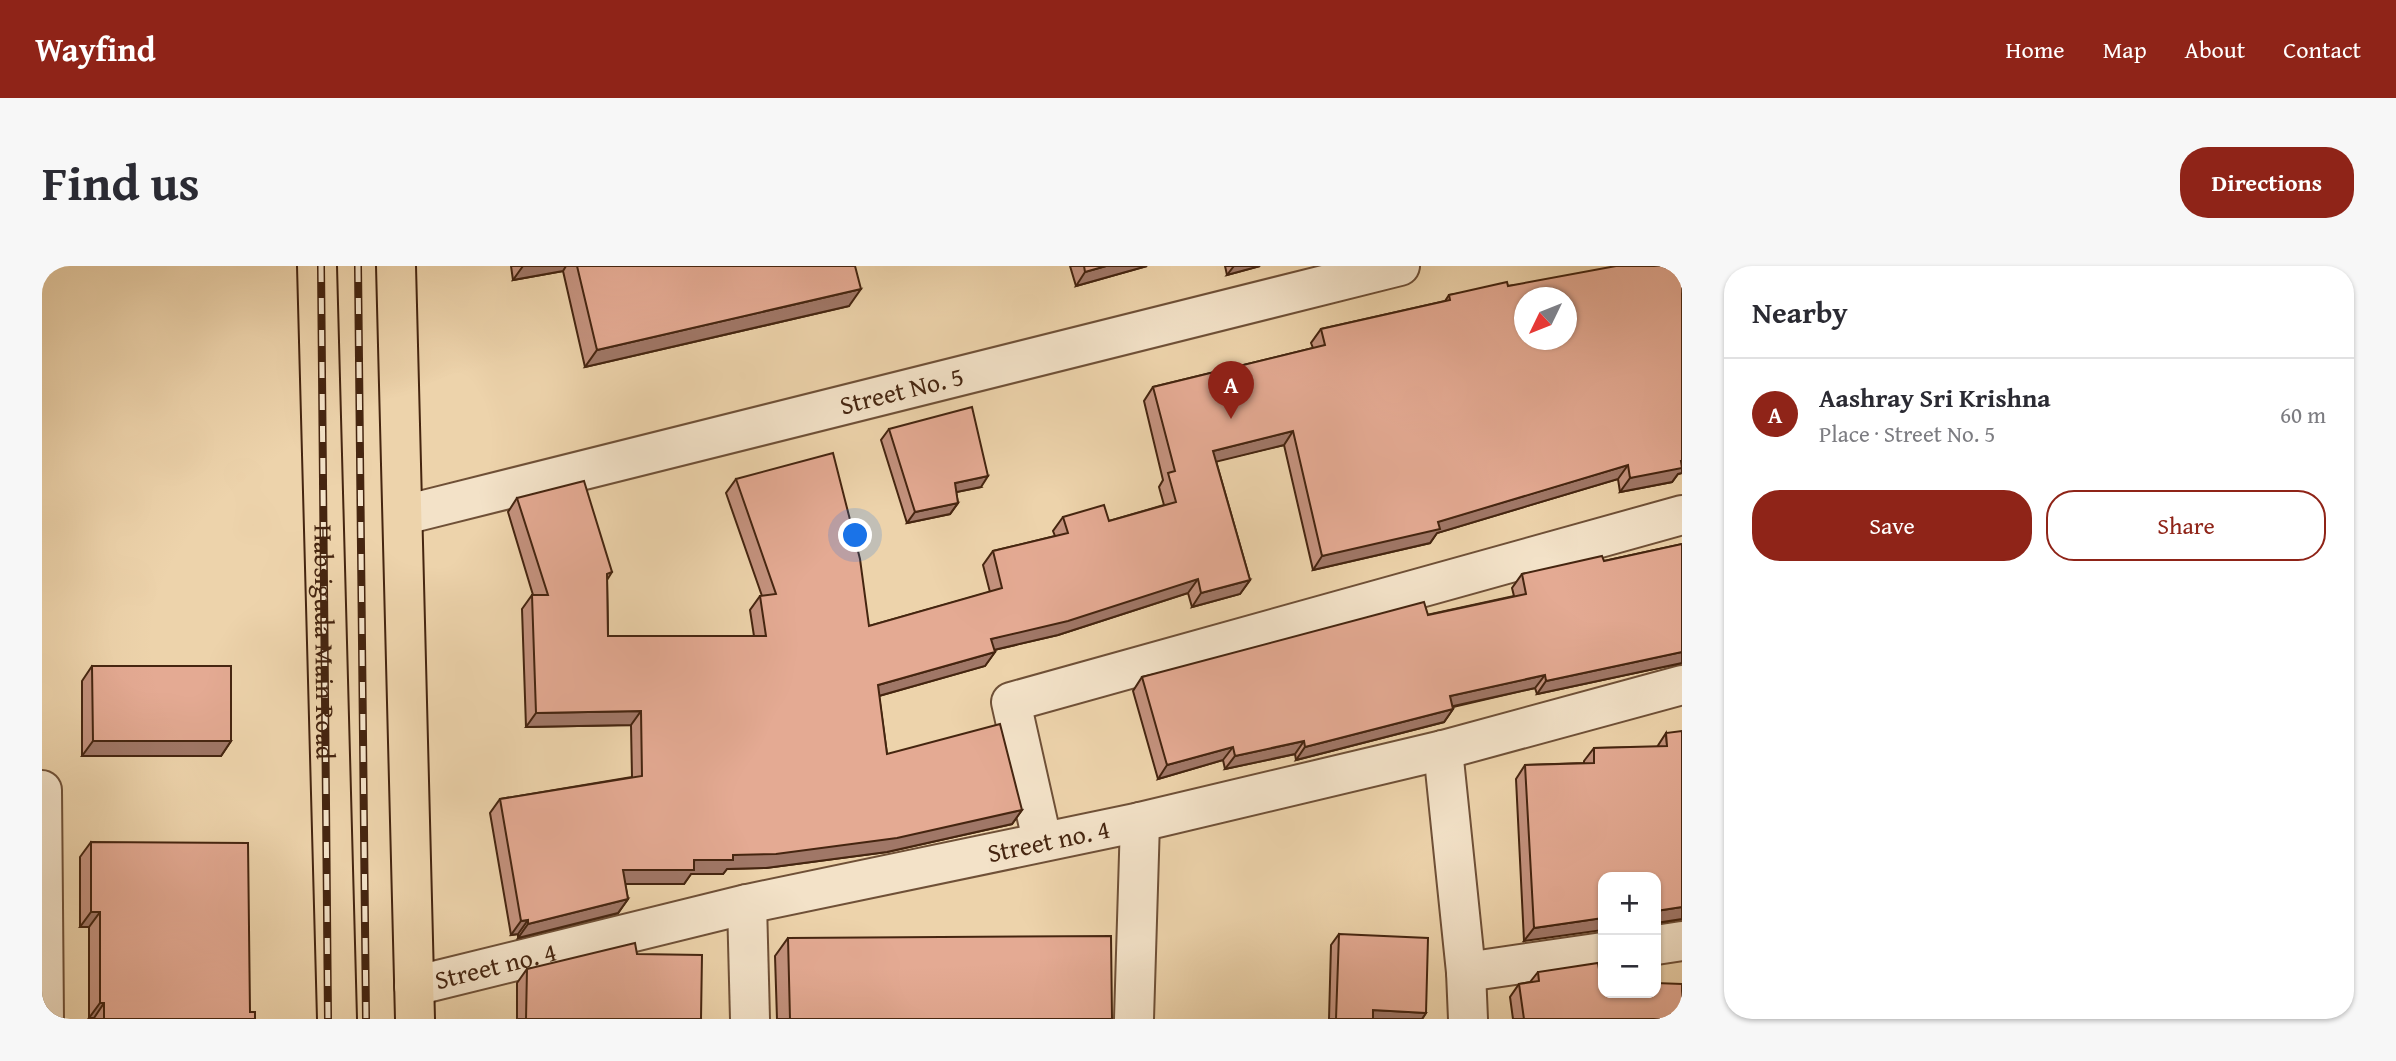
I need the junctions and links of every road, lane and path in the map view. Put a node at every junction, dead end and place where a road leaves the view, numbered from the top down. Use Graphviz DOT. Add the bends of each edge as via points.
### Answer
graph roads {
  1 [pos="317,266"];
  2 [pos="396,266"];
  3 [pos="1400,266"];
  4 [pos="404,515"];
  5 [pos="1682,515"];
  6 [pos="1682,685"];
  7 [pos="1443,750"];
  8 [pos="42,790"];
  9 [pos="1140,822"];
  10 [pos="1042,840"];
  11 [pos="747,904"];
  12 [pos="1682,941"];
  13 [pos="1661,944"];
  14 [pos="1598,954"];
  15 [pos="1466,972"];
  16 [pos="414,1003"];
  17 [pos="44,1019"];
  18 [pos="337,1019"];
  19 [pos="750,1019"];
  20 [pos="1134,1019"];
  21 [pos="1468,1019"];
  1 -- 18 [label="main road, Habsiguda Main Road"];
  2 -- 4 [label="main road"];
  3 -- 4 [label="street, Street No. 5"];
  4 -- 16 [label="main road"];
  5 -- 10 [label="street" via="1011,702"];
  6 -- 7 [label="street, Street no. 4"];
  7 -- 9 [label="street, Street no. 4"];
  7 -- 15 [label="street"];
  8 -- 17 [label="street"];
  9 -- 10 [label="street, Street no. 4"];
  9 -- 20 [label="street"];
  10 -- 11 [label="street, Street no. 4"];
  11 -- 16 [label="street, Street no. 4"];
  11 -- 19 [label="street"];
  12 -- 13 [label="street"];
  14 -- 15 [label="street"];
  15 -- 21 [label="street"];
}
